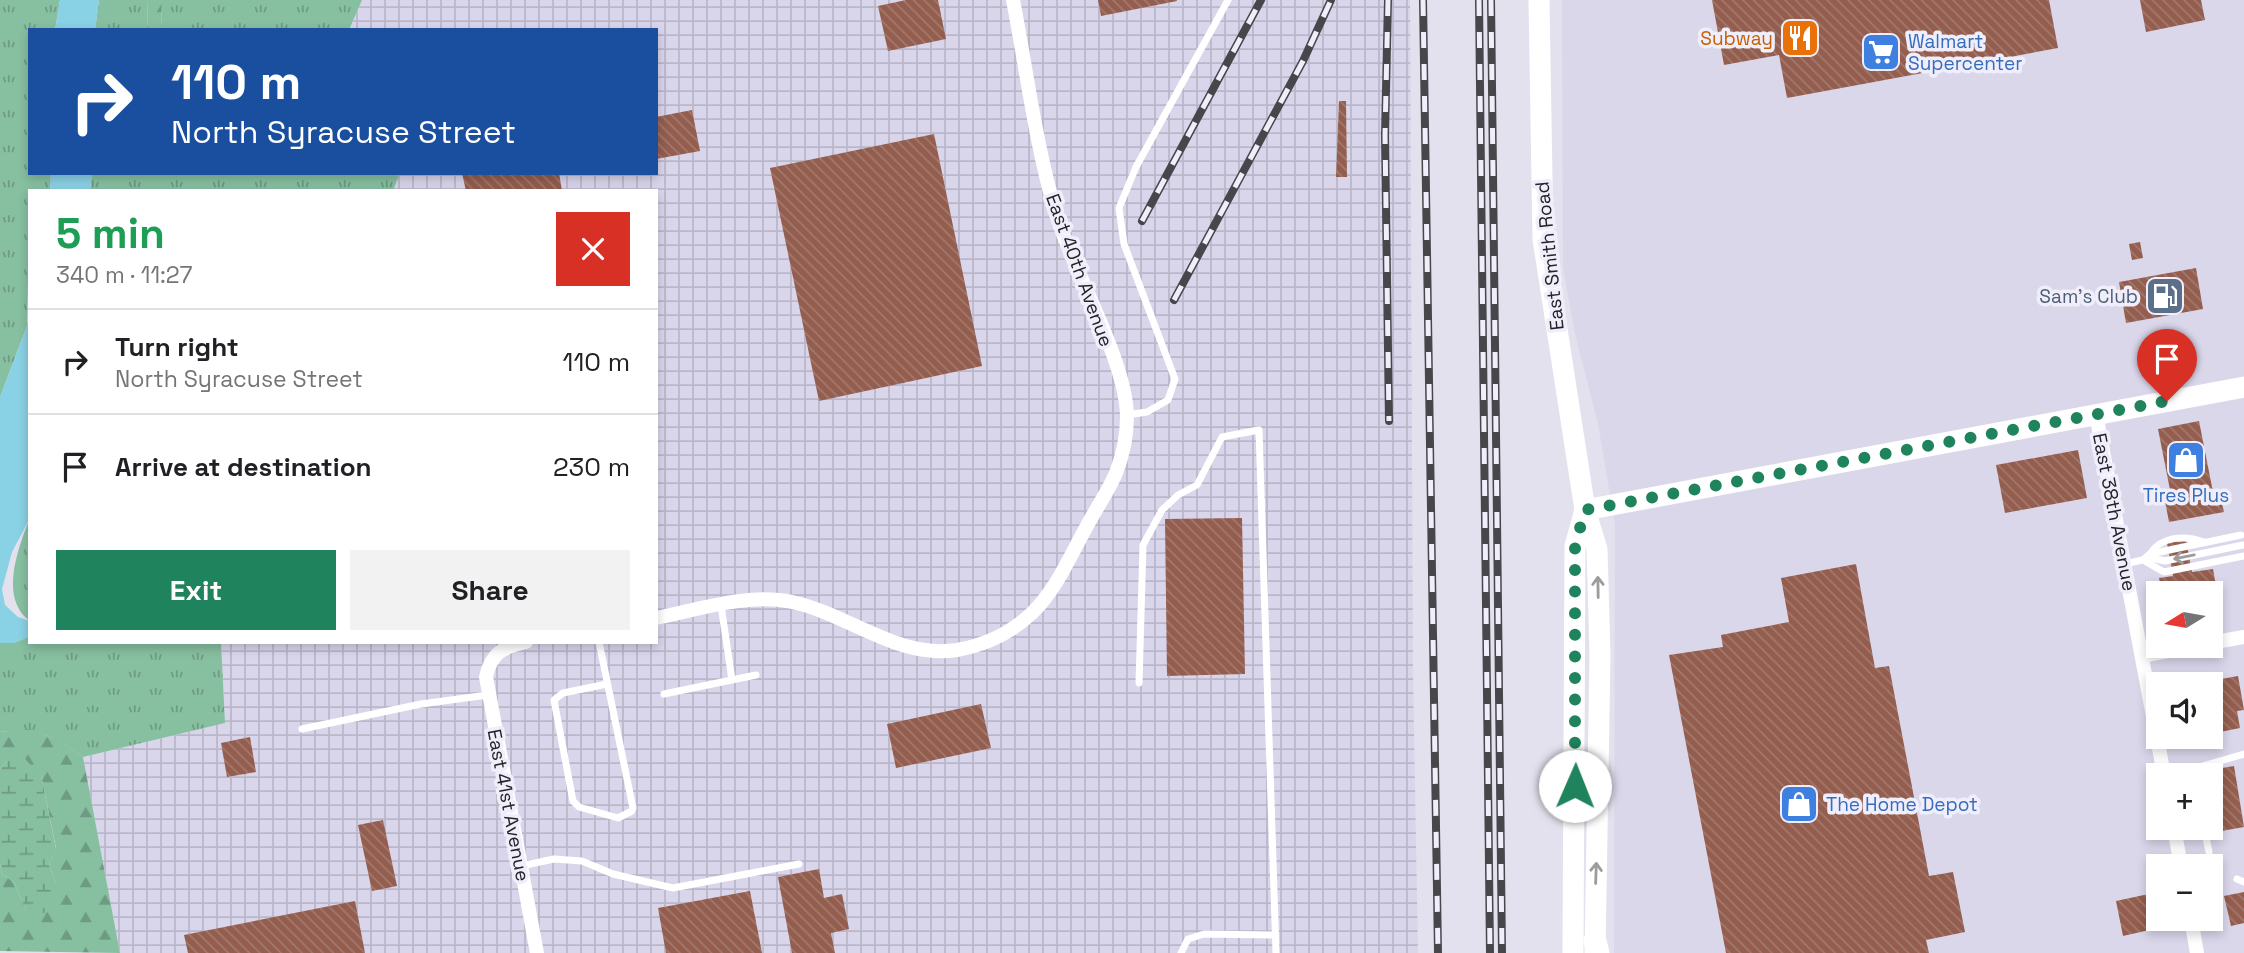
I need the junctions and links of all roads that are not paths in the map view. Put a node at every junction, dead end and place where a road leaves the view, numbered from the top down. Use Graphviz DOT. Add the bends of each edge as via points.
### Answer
graph roads {
  1 [pos="1013,0"];
  2 [pos="1228,0"];
  3 [pos="1539,0"];
  4 [pos="2244,387"];
  5 [pos="2096,414"];
  6 [pos="1127,415"];
  7 [pos="1585,510"];
  8 [pos="2241,535"];
  9 [pos="2243,545"];
  10 [pos="2244,556"];
  11 [pos="2143,560"];
  12 [pos="2125,564"];
  13 [pos="721,605"];
  14 [pos="658,618"];
  15 [pos="2244,636"];
  16 [pos="2223,640"];
  17 [pos="518,644"];
  18 [pos="599,644"];
  19 [pos="2146,655"];
  20 [pos="2142,656"];
  21 [pos="756,675"];
  22 [pos="732,680"];
  23 [pos="1139,683"];
  24 [pos="607,684"];
  25 [pos="664,694"];
  26 [pos="488,695"];
  27 [pos="302,729"];
  28 [pos="2244,754"];
  29 [pos="2162,763"];
  30 [pos="2206,763"];
  31 [pos="2206,840"];
  32 [pos="2209,852"];
  33 [pos="799,864"];
  34 [pos="521,866"];
  35 [pos="2193,931"];
  36 [pos="1275,935"];
  37 [pos="1596,949"];
  38 [pos="1181,951"];
  39 [pos="537,953"];
  40 [pos="1276,953"];
  41 [pos="1573,953"];
  42 [pos="2197,953"];
  1 -- 6 [label="street, East 40th Avenue" via="1057,215 1113,358"];
  2 -- 6 [label="lane" via="1136,167 1119,208 1125,244 1175,379 1168,400 1147,412"];
  3 -- 7 [label="street, East Smith Road" via="1543,239"];
  4 -- 5 [label="street"];
  5 -- 7 [label="street"];
  5 -- 12 [label="street, East 38th Avenue"];
  6 -- 13 [label="street, East 40th Avenue" via="1115,474 1053,586 1032,613 998,637 956,650 929,650 884,640 826,612 792,602 758,599"];
  37 -- 7 [label="street, East Smith Road, one-way" via="1600,655 1597,549"];
  7 -- 41 [label="street, East Smith Road" via="1575,546"];
  8 -- 11 [label="lane" via="2150,554"];
  9 -- 11 [label="lane, one-way" via="2165,561"];
  10 -- 11 [label="lane" via="2164,572"];
  11 -- 12 [label="lane"];
  12 -- 20 [label="street, East 38th Avenue"];
  13 -- 14 [label="street, East 40th Avenue"];
  13 -- 22 [label="lane"];
  15 -- 16 [label="street"];
  17 -- 26 [label="street, East 41st Avenue" via="492,657 486,677"];
  18 -- 24 [label="lane"];
  19 -- 20 [label="street"];
  20 -- 29 [label="street, East 38th Avenue"];
  21 -- 22 [label="lane"];
  22 -- 25 [label="lane"];
  23 -- 36 [label="lane" via="1143,545 1162,510 1197,485 1222,437 1259,430"];
  24 -- 24 [label="lane" via="633,808 618,818 573,801 554,700 563,693"];
  26 -- 27 [label="lane"];
  26 -- 34 [label="street, East 41st Avenue"];
  28 -- 30 [label="lane"];
  31 -- 32 [label="lane"];
  33 -- 34 [label="lane" via="673,888 582,862 554,859"];
  34 -- 39 [label="street, East 41st Avenue"];
  35 -- 42 [label="street"];
  36 -- 38 [label="lane" via="1204,934 1188,939"];
  36 -- 40 [label="lane"];
}
